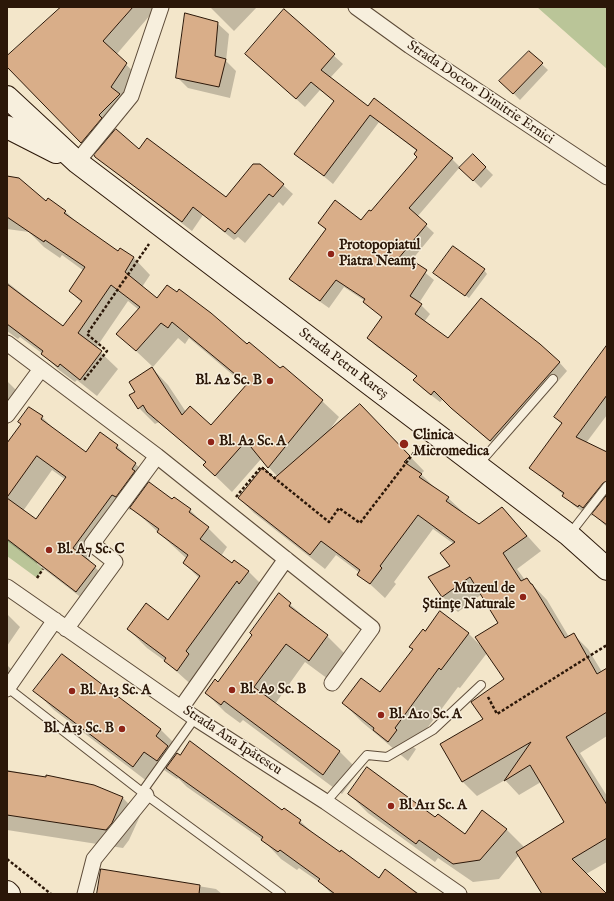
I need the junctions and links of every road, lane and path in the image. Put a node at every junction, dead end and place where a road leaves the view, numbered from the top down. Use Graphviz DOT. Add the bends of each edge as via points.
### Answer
graph roads {
  1 [pos="161,7"];
  2 [pos="356,7"];
  3 [pos="7,97"];
  4 [pos="7,128"];
  5 [pos="77,162"];
  6 [pos="607,177"];
  7 [pos="149,244"];
  8 [pos="7,343"];
  9 [pos="41,369"];
  10 [pos="553,379"];
  11 [pos="74,394"];
  12 [pos="7,415"];
  13 [pos="420,446"];
  14 [pos="157,456"];
  15 [pos="477,466"];
  16 [pos="606,486"];
  17 [pos="226,510"];
  18 [pos="569,535"];
  19 [pos="286,559"];
  20 [pos="43,569"];
  21 [pos="607,569"];
  22 [pos="37,578"];
  23 [pos="7,587"];
  24 [pos="60,624"];
  25 [pos="607,645"];
  26 [pos="332,683"];
  27 [pos="481,685"];
  28 [pos="7,689"];
  29 [pos="181,708"];
  30 [pos="195,718"];
  31 [pos="144,793"];
  32 [pos="326,802"];
  33 [pos="7,859"];
  34 [pos="51,894"];
  35 [pos="85,894"];
  36 [pos="281,894"];
  37 [pos="459,894"];
  1 -- 5 [label="street" via="131,96"];
  2 -- 6 [label="street, Strada Doctor Dimitrie Ernici" via="410,46"];
  3 -- 5 [label="main road, Strada Petru Rareș"];
  4 -- 5 [label="main road, Strada Petru Rareș"];
  5 -- 15 [label="main road, Strada Petru Rareș"];
  7 -- 11 [label="path" via="87,334 107,351"];
  8 -- 9 [label="street"];
  9 -- 11 [label="street"];
  9 -- 12 [label="street"];
  10 -- 15 [label="lane"];
  11 -- 14 [label="street"];
  13 -- 17 [label="path" via="360,523 339,508 329,522 260,468"];
  14 -- 17 [label="street"];
  14 -- 24 [label="street" via="92,544 115,562"];
  15 -- 18 [label="main road, Strada Petru Rareș"];
  16 -- 18 [label="lane"];
  17 -- 19 [label="street"];
  18 -- 21 [label="main road, Strada Petru Rareș"];
  19 -- 26 [label="street" via="372,628"];
  19 -- 29 [label="street"];
  20 -- 22 [label="path"];
  23 -- 24 [label="street, Strada Ana Ipătescu"];
  24 -- 28 [label="street"];
  24 -- 29 [label="street, Strada Ana Ipătescu"];
  25 -- 27 [label="path" via="498,714"];
  27 -- 32 [label="lane" via="433,730 387,757 367,755"];
  28 -- 31 [label="lane"];
  29 -- 30 [label="street, Strada Ana Ipătescu"];
  30 -- 31 [label="lane"];
  30 -- 32 [label="street, Strada Ana Ipătescu"];
  31 -- 35 [label="street" via="94,859"];
  31 -- 36 [label="lane"];
  32 -- 37 [label="street, Strada Ana Ipătescu"];
  33 -- 34 [label="path"];
}
